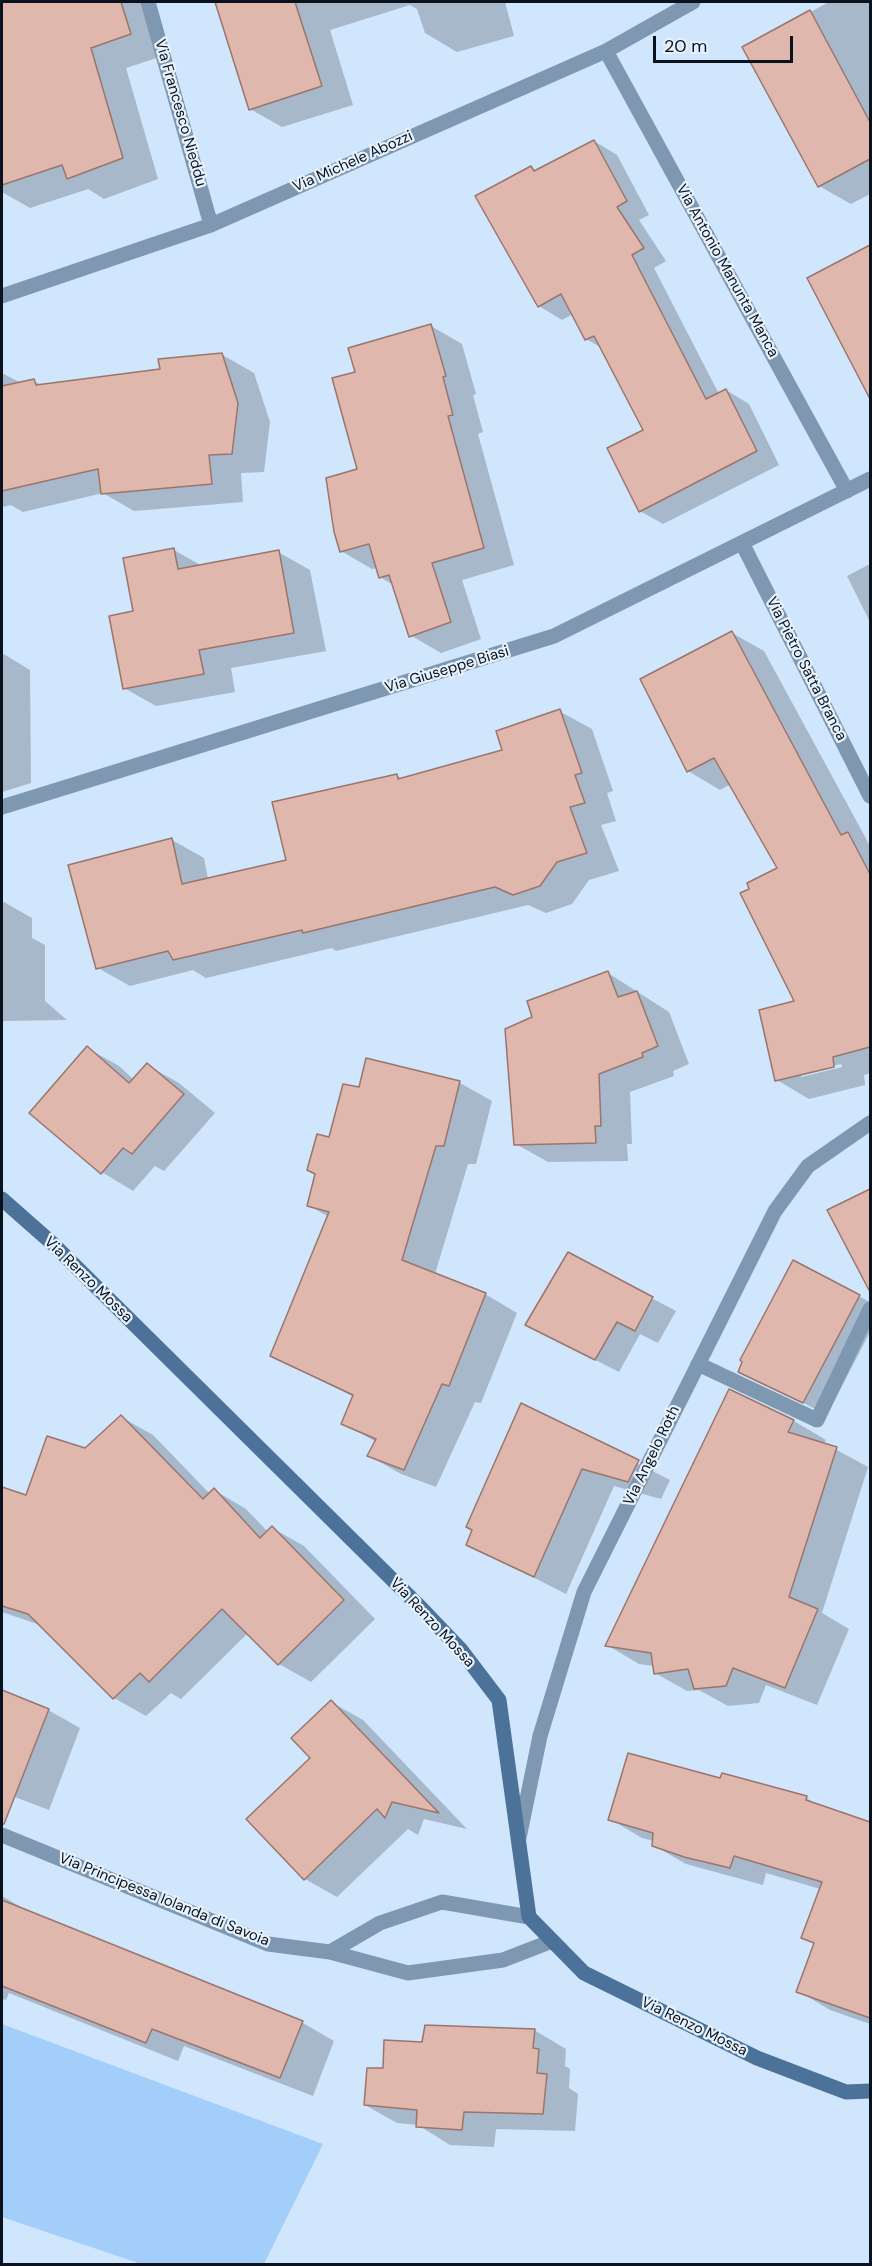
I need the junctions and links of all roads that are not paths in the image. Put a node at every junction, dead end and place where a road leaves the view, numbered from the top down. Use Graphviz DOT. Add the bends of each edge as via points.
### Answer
graph roads {
  1 [pos="148,2"];
  2 [pos="693,2"];
  3 [pos="606,51"];
  4 [pos="211,225"];
  5 [pos="2,296"];
  6 [pos="870,479"];
  7 [pos="847,491"];
  8 [pos="742,543"];
  9 [pos="870,796"];
  10 [pos="2,807"];
  11 [pos="870,1123"];
  12 [pos="2,1199"];
  13 [pos="870,1309"];
  14 [pos="698,1364"];
  15 [pos="2,1835"];
  16 [pos="519,1838"];
  17 [pos="529,1917"];
  18 [pos="552,1941"];
  19 [pos="330,1952"];
  20 [pos="870,2091"];
  1 -- 4 [label="street, Via Francesco Nieddu"];
  2 -- 3 [label="street, Via Michele Abozzi"];
  3 -- 4 [label="street, Via Michele Abozzi"];
  3 -- 7 [label="street, Via Antonio Manunta Manca"];
  4 -- 5 [label="street, Via Michele Abozzi"];
  6 -- 7 [label="street, Via Giuseppe Biasi"];
  7 -- 8 [label="street, Via Giuseppe Biasi"];
  8 -- 9 [label="street, Via Pietro Satta Branca"];
  8 -- 10 [label="street, Via Giuseppe Biasi" via="554,636"];
  11 -- 14 [label="street, Via Angelo Roth" via="808,1166 775,1210"];
  12 -- 16 [label="main road, Via Renzo Mossa" via="461,1650 499,1700"];
  13 -- 14 [label="street" via="817,1420"];
  14 -- 16 [label="street, Via Angelo Roth" via="584,1592 540,1736"];
  15 -- 19 [label="street, Via Principessa Iolanda di Savoia" via="268,1944"];
  16 -- 17 [label="main road, Via Renzo Mossa"];
  17 -- 18 [label="main road, Via Renzo Mossa"];
  17 -- 19 [label="street" via="442,1902 380,1923"];
  18 -- 19 [label="street, Via Principessa Iolanda di Savoia" via="503,1960 408,1973"];
  18 -- 20 [label="main road, Via Renzo Mossa" via="584,1973 757,2058 846,2092"];
}
